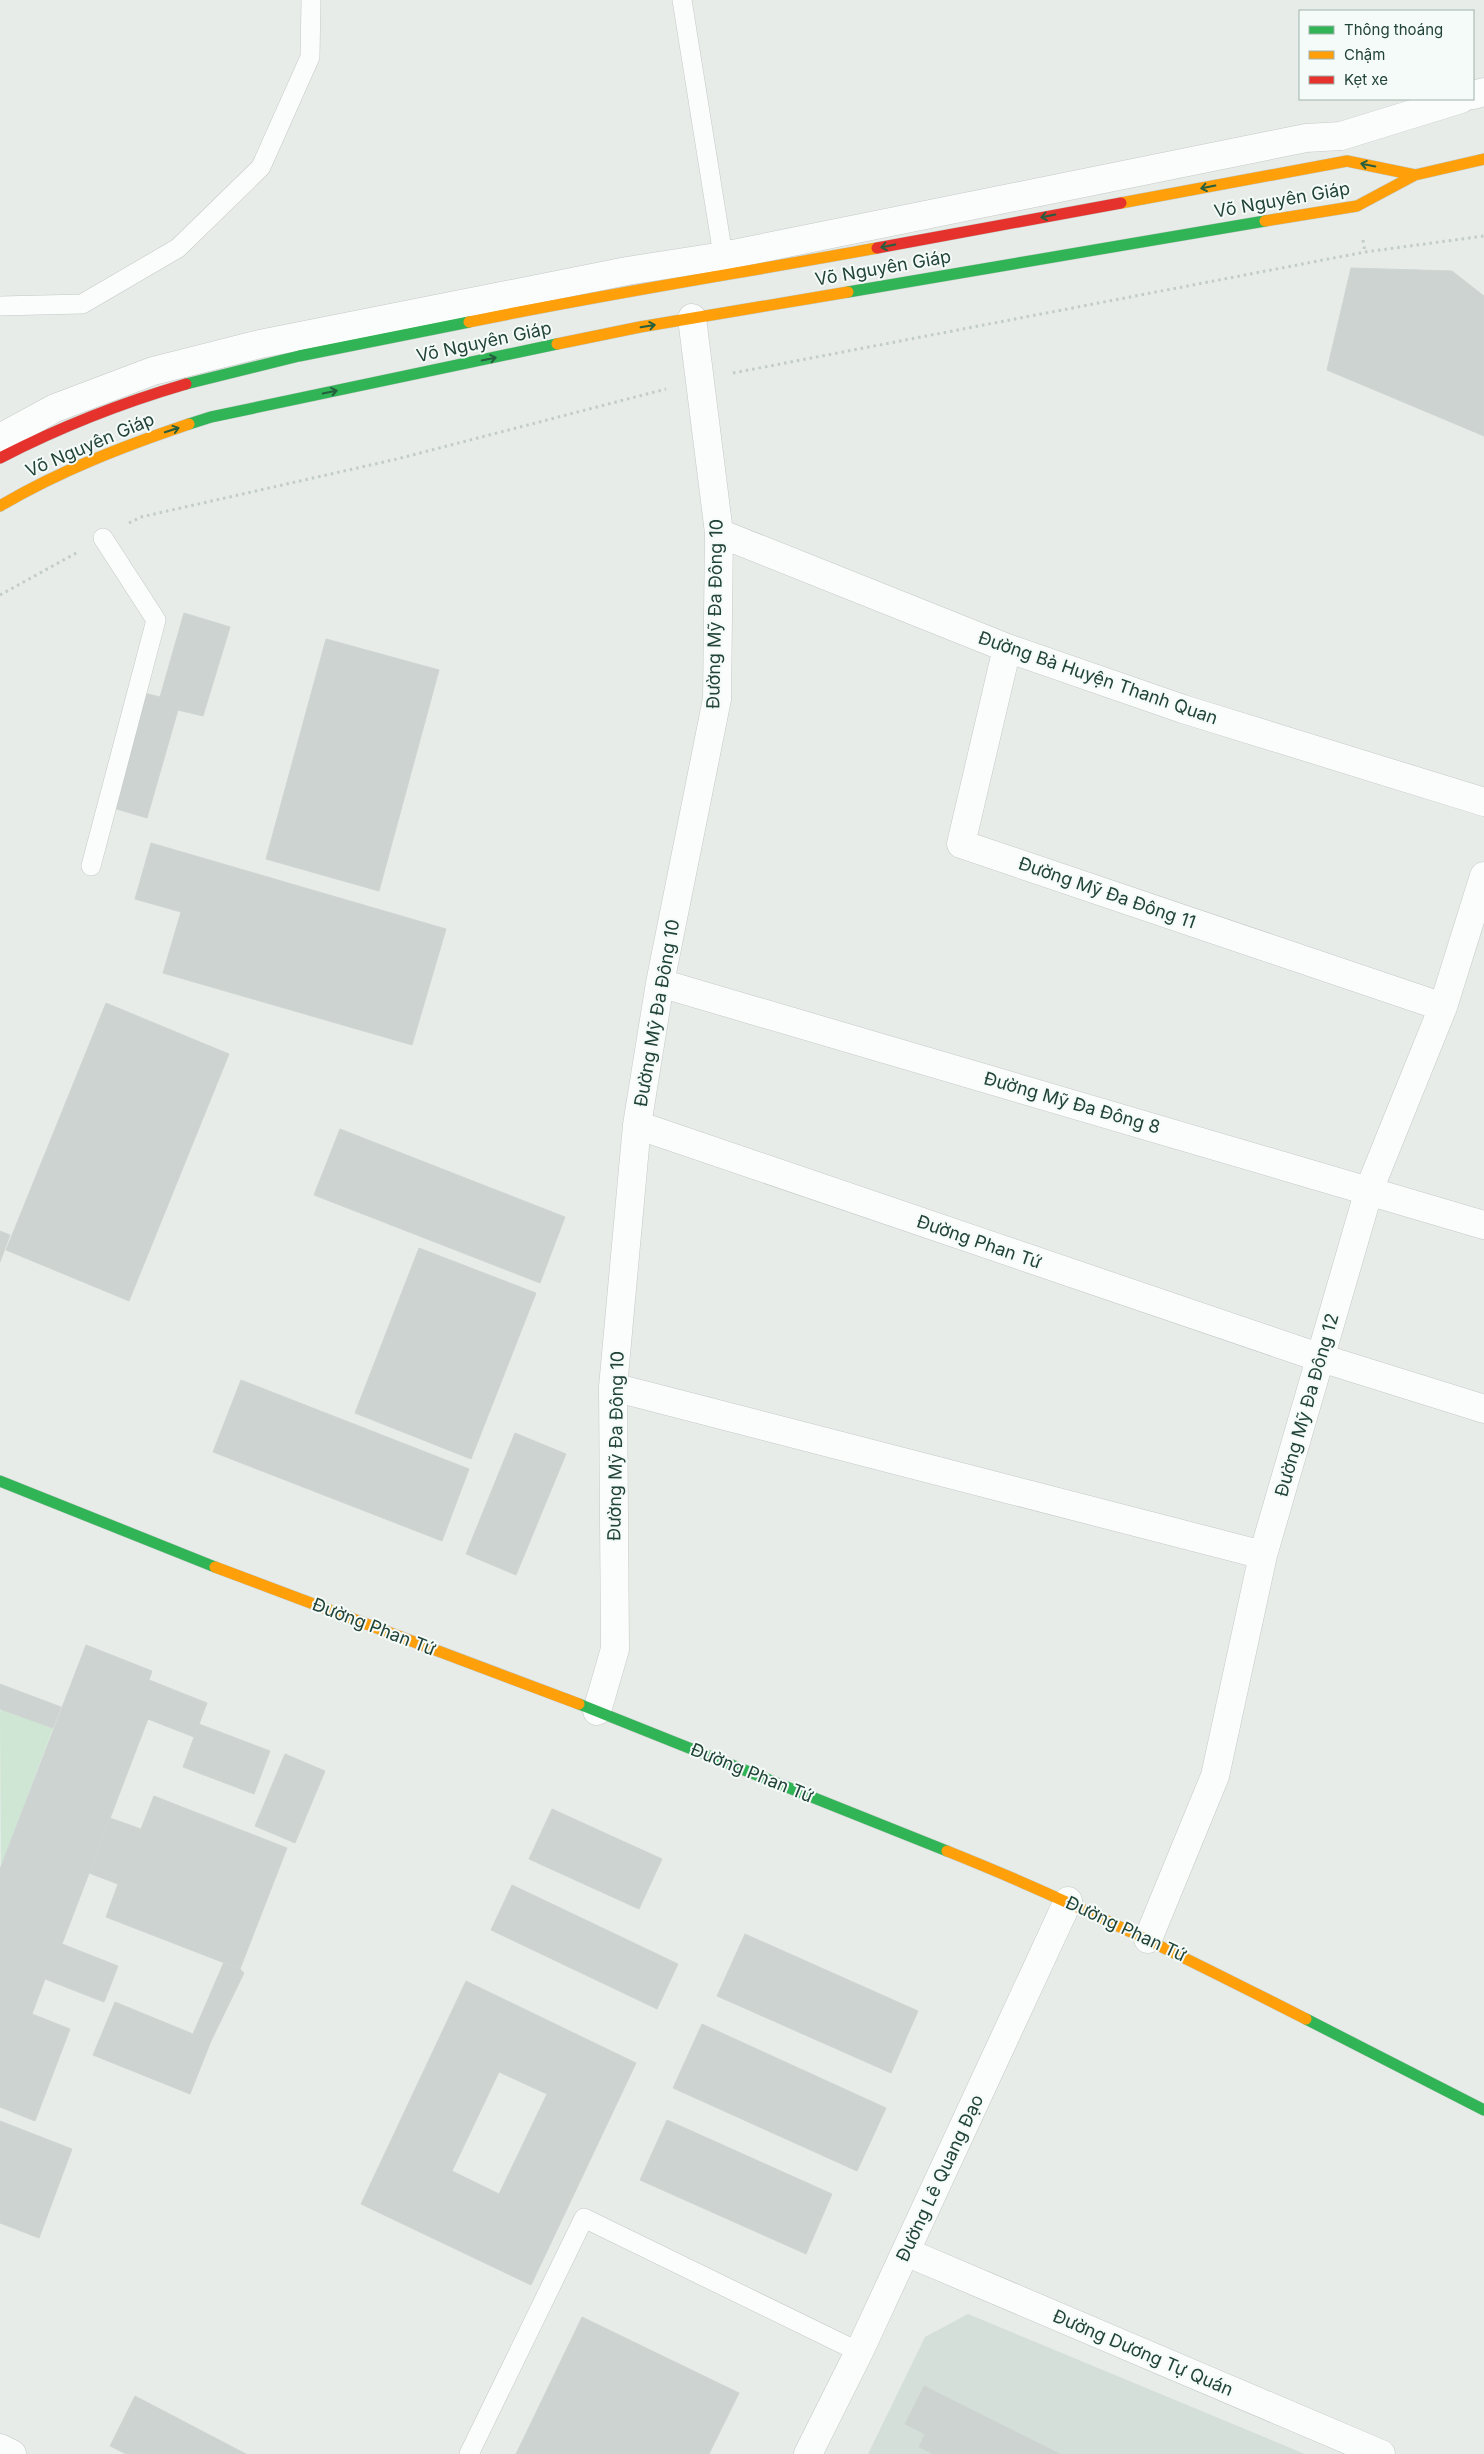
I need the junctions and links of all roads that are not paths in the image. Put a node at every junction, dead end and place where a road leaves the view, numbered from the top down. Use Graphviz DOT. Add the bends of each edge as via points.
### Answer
graph roads {
  1 [pos="311,0"];
  2 [pos="682,0"];
  3 [pos="1458,100"];
  4 [pos="1484,159"];
  5 [pos="1459,165"];
  6 [pos="1484,172"];
  7 [pos="1415,174"];
  8 [pos="724,266"];
  9 [pos="0,306"];
  10 [pos="691,314"];
  11 [pos="0,438"];
  12 [pos="0,458"];
  13 [pos="0,506"];
  14 [pos="719,533"];
  15 [pos="103,538"];
  16 [pos="1007,648"];
  17 [pos="1484,802"];
  18 [pos="91,866"];
  19 [pos="1484,876"];
  20 [pos="660,983"];
  21 [pos="1443,1007"];
  22 [pos="637,1125"];
  23 [pos="1369,1190"];
  24 [pos="1484,1225"];
  25 [pos="1321,1358"];
  26 [pos="613,1387"];
  27 [pos="1484,1409"];
  28 [pos="0,1481"];
  29 [pos="1263,1555"];
  30 [pos="597,1710"];
  31 [pos="1068,1901"];
  32 [pos="1148,1939"];
  33 [pos="1484,2110"];
  34 [pos="906,2252"];
  35 [pos="859,2352"];
  36 [pos="0,2448"];
  37 [pos="12,2454"];
  38 [pos="469,2454"];
  39 [pos="808,2454"];
  40 [pos="1381,2454"];
  1 -- 9 [label="lane" via="310,56 261,167 192,235 178,248 82,304"];
  2 -- 8 [label="lane"];
  3 -- 8 [label="street" via="1341,136 1306,138"];
  4 -- 5 [label="main road"];
  5 -- 6 [label="main road"];
  5 -- 7 [label="main road"];
  7 -- 8 [label="main road, Võ Nguyên Giáp, one-way" via="1347,161"];
  7 -- 10 [label="main road, Võ Nguyên Giáp" via="1357,206"];
  8 -- 11 [label="street" via="627,271 270,342 153,371 56,408"];
  8 -- 12 [label="main road, Võ Nguyên Giáp" via="685,287 632,290 276,360 110,408"];
  13 -- 10 [label="main road, Võ Nguyên Giáp, one-way" via="34,486 132,443 211,417"];
  10 -- 14 [label="street, Đường Mỹ Đa Đông 10"];
  14 -- 16 [label="street, Đường Bà Huyện Thanh Quan"];
  14 -- 20 [label="street, Đường Mỹ Đa Đông 10" via="717,699"];
  15 -- 18 [label="lane" via="156,620"];
  16 -- 17 [label="street, Đường Bà Huyện Thanh Quan" via="1182,709"];
  16 -- 21 [label="street, Đường Mỹ Đa Đông 11" via="961,844"];
  19 -- 21 [label="street, Đường Mỹ Đa Đông 12"];
  20 -- 22 [label="street, Đường Mỹ Đa Đông 10"];
  20 -- 23 [label="street, Đường Mỹ Đa Đông 8"];
  21 -- 23 [label="street, Đường Mỹ Đa Đông 12"];
  22 -- 25 [label="street, Đường Phan Tứ"];
  22 -- 26 [label="street, Đường Mỹ Đa Đông 10"];
  23 -- 24 [label="street, Đường Mỹ Đa Đông 8"];
  23 -- 25 [label="street, Đường Mỹ Đa Đông 12"];
  25 -- 27 [label="street, Đường Phan Tứ"];
  25 -- 29 [label="street, Đường Mỹ Đa Đông 12"];
  26 -- 29 [label="street"];
  26 -- 30 [label="street, Đường Mỹ Đa Đông 10" via="616,1649"];
  28 -- 30 [label="main road, Đường Phan Tứ" via="217,1568"];
  29 -- 32 [label="street, Đường Mỹ Đa Đông 12" via="1215,1776"];
  30 -- 31 [label="main road, Đường Phan Tứ"];
  31 -- 32 [label="main road, Đường Phan Tứ"];
  31 -- 34 [label="street, Đường Lê Quang Đạo"];
  32 -- 33 [label="main road, Đường Phan Tứ"];
  34 -- 35 [label="street, Đường Lê Quang Đạo"];
  34 -- 40 [label="street, Đường Dương Tự Quán"];
  35 -- 38 [label="lane" via="584,2218"];
  35 -- 39 [label="street, Đường Lê Quang Đạo"];
  36 -- 37 [label="street"];
}
